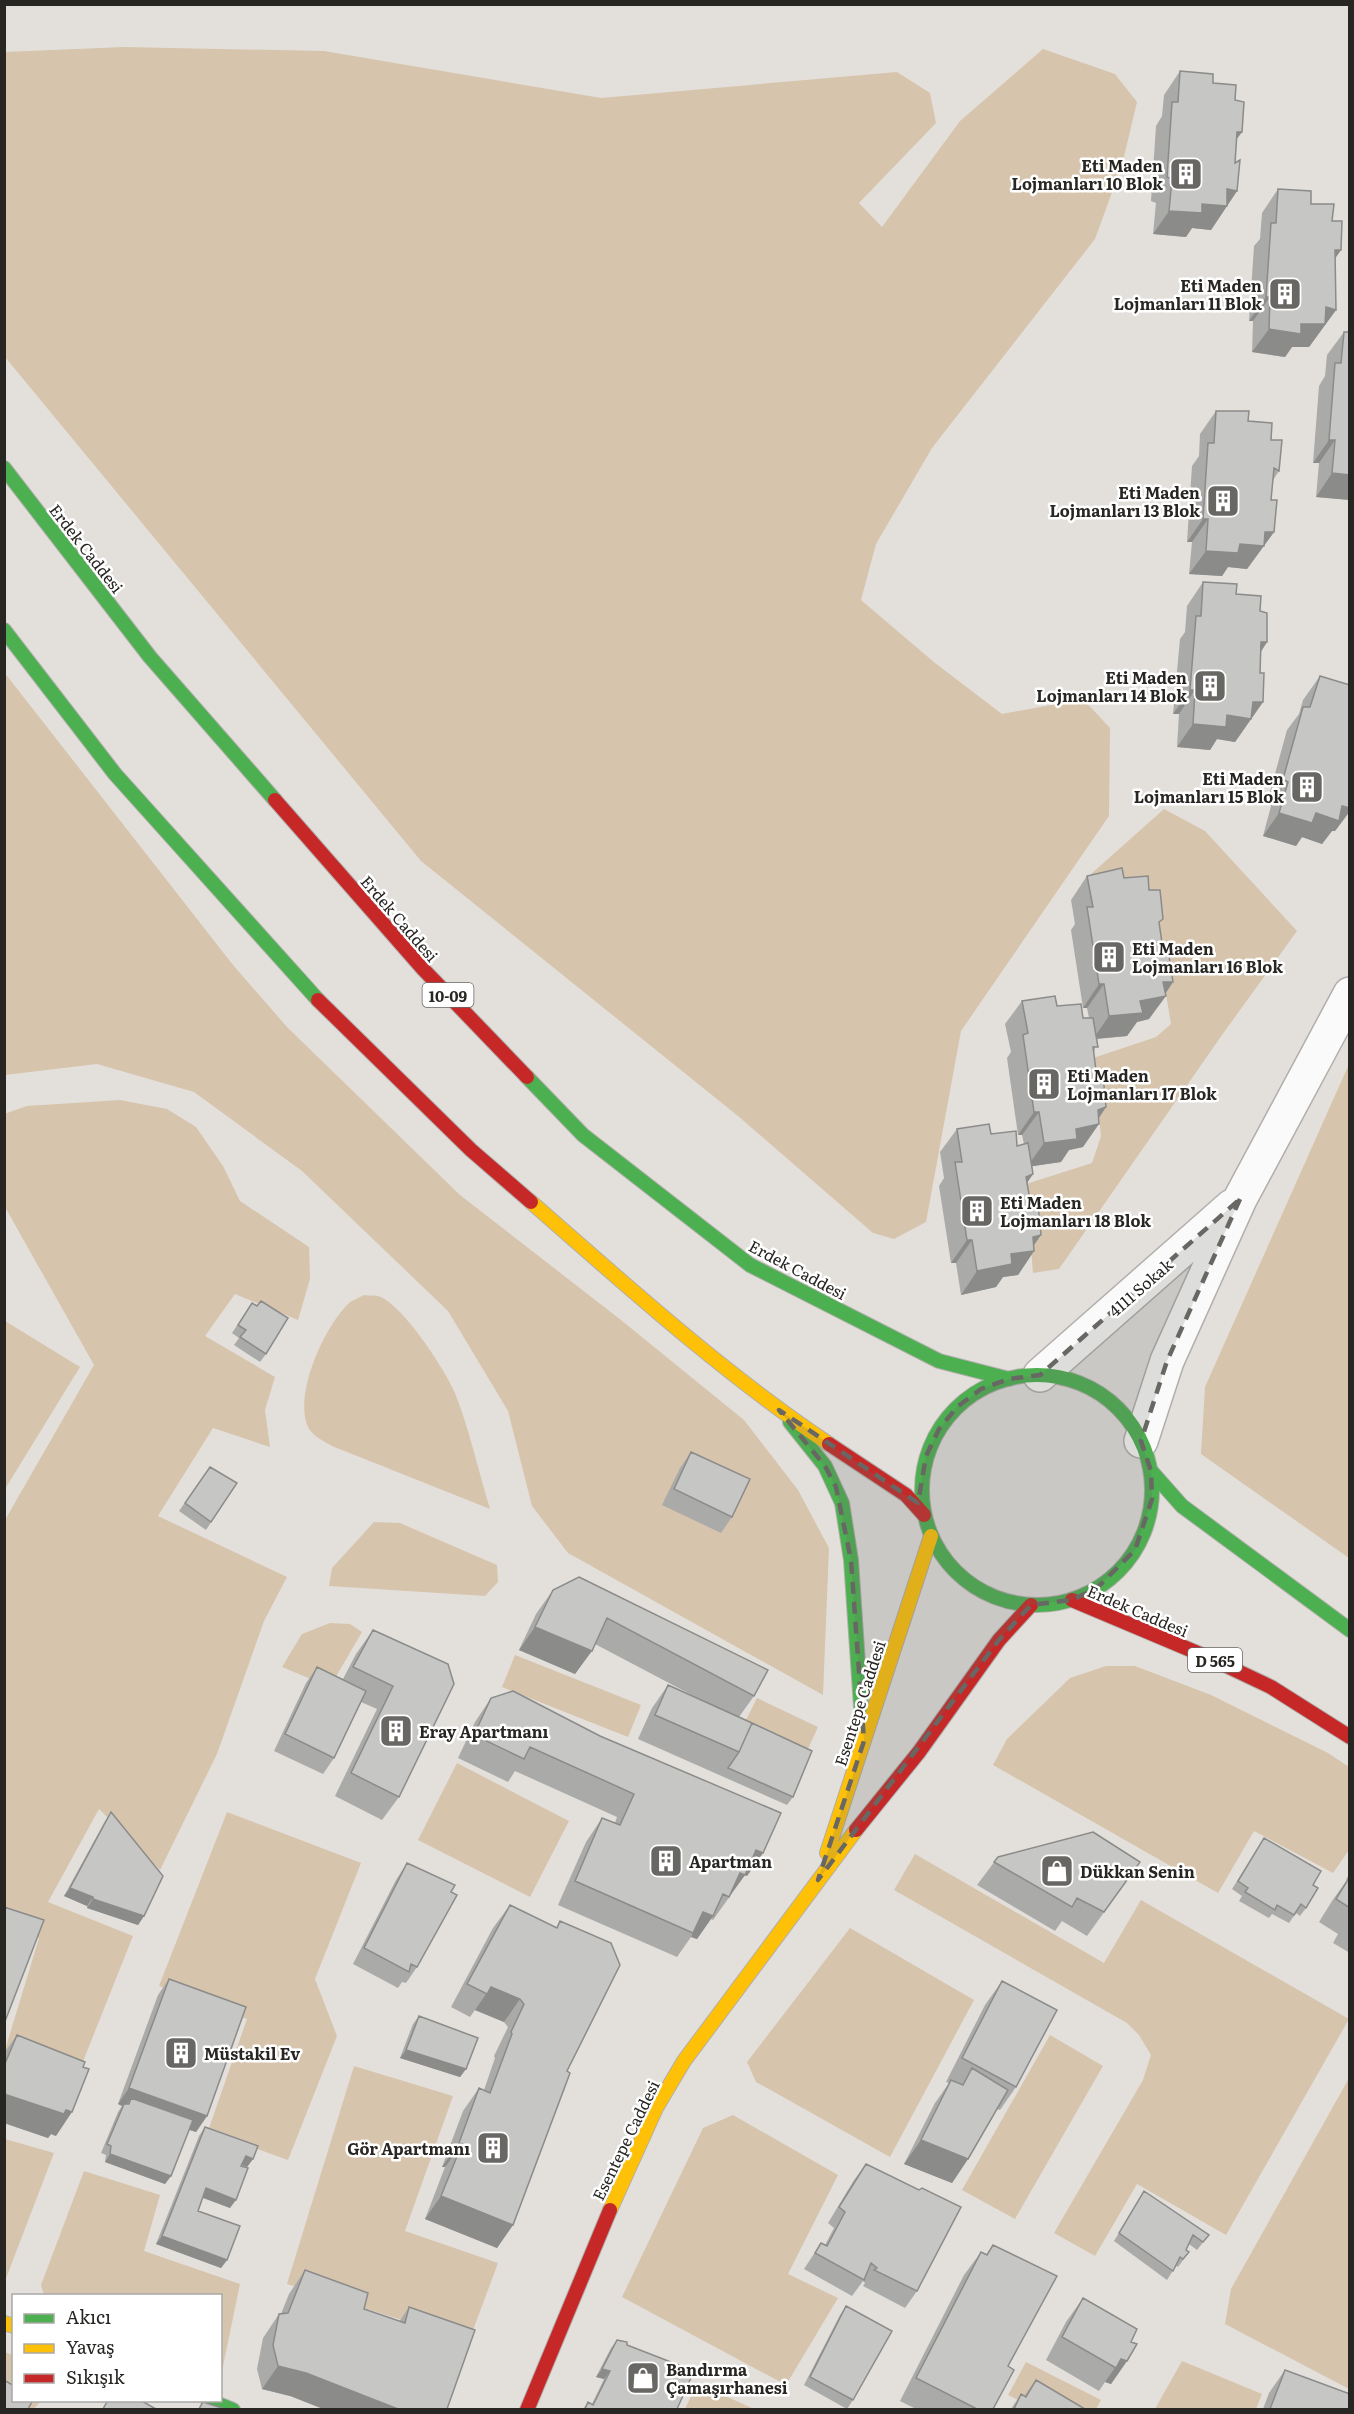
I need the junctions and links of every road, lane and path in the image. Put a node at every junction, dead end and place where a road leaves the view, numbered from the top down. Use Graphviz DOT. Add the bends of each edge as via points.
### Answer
graph roads {
  1 [pos="4,468"];
  2 [pos="4,630"];
  3 [pos="1350,994"];
  4 [pos="1240,1199"];
  5 [pos="1025,1377"];
  6 [pos="779,1410"];
  7 [pos="1146,1456"];
  8 [pos="924,1515"];
  9 [pos="931,1536"];
  10 [pos="1072,1600"];
  11 [pos="1031,1605"];
  12 [pos="1350,1630"];
  13 [pos="1350,1737"];
  14 [pos="864,1741"];
  15 [pos="818,1880"];
  16 [pos="213,2402"];
  17 [pos="232,2409"];
  18 [pos="527,2409"];
  1 -- 5 [label="main road, Erdek Caddesi / 10-09" via="150,657 423,969 583,1135 750,1265 939,1361"];
  2 -- 6 [label="main road" via="115,774 327,1009 471,1150 625,1285"];
  3 -- 4 [label="street, 4111 Sokak"];
  4 -- 5 [label="street, 4111 Sokak"];
  4 -- 7 [label="street, 4111 Sokak" via="1167,1361"];
  5 -- 7 [label="main road" via="1071,1381 1100,1394 1124,1415"];
  5 -- 8 [label="main road" via="981,1389 957,1407 939,1429 926,1456 921,1485"];
  6 -- 8 [label="main road" via="906,1495"];
  6 -- 14 [label="main road" via="825,1466 842,1503 851,1560"];
  7 -- 10 [label="main road" via="1152,1499 1135,1550 1119,1572"];
  7 -- 12 [label="main road" via="1182,1506"];
  8 -- 9 [label="main road"];
  9 -- 11 [label="main road" via="943,1558 961,1577 1005,1601"];
  9 -- 14 [label="main road, Esentepe Caddesi"];
  10 -- 11 [label="main road"];
  10 -- 13 [label="main road, Erdek Caddesi / D 565" via="1272,1687"];
  11 -- 15 [label="main road, Esentepe Caddesi" via="999,1640 919,1752"];
  14 -- 15 [label="main road, Esentepe Caddesi"];
  15 -- 18 [label="main road, Esentepe Caddesi" via="684,2061 656,2108"];
  16 -- 17 [label="main road"];
}
